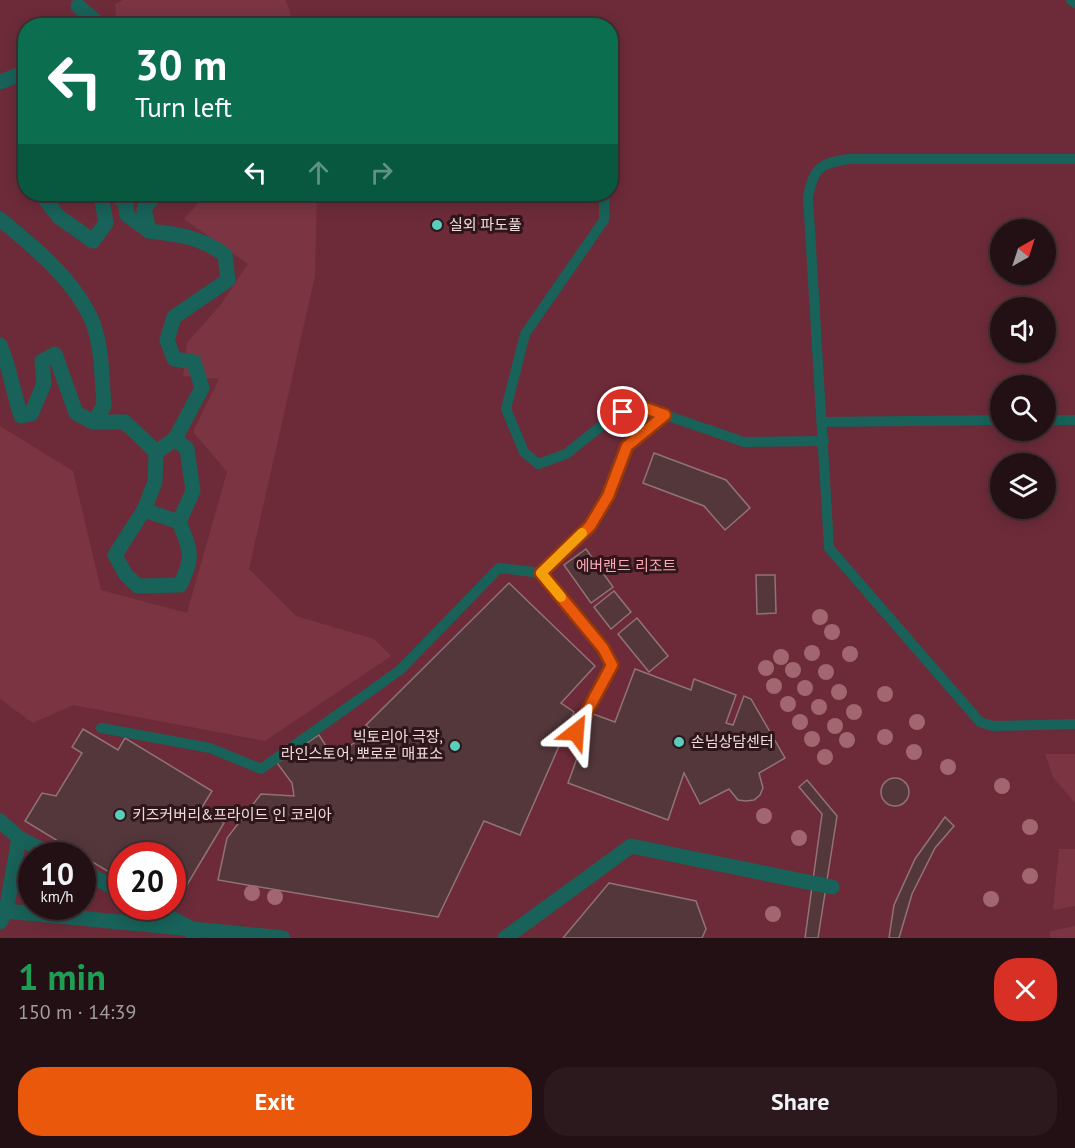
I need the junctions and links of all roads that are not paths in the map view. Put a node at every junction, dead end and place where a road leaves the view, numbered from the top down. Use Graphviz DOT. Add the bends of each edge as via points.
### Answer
graph roads {
  1 [pos="1071,0"];
  2 [pos="1075,3"];
  3 [pos="78,6"];
  4 [pos="92,18"];
  5 [pos="18,75"];
  6 [pos="0,82"];
  7 [pos="1075,159"];
  8 [pos="46,201"];
  9 [pos="102,201"];
  10 [pos="125,201"];
  11 [pos="150,201"];
  12 [pos="604,201"];
  13 [pos="0,219"];
  14 [pos="148,231"];
  15 [pos="0,345"];
  16 [pos="665,415"];
  17 [pos="990,420"];
  18 [pos="1056,420"];
  19 [pos="1075,420"];
  20 [pos="93,422"];
  21 [pos="823,422"];
  22 [pos="175,439"];
  23 [pos="824,441"];
  24 [pos="156,452"];
  25 [pos="144,510"];
  26 [pos="179,522"];
  27 [pos="541,573"];
  28 [pos="1075,724"];
  29 [pos="101,728"];
  30 [pos="576,732"];
  31 [pos="0,821"];
  32 [pos="19,838"];
  33 [pos="27,842"];
  34 [pos="832,887"];
  35 [pos="3,916"];
  36 [pos="170,920"];
  37 [pos="192,934"];
  38 [pos="283,938"];
  39 [pos="505,938"];
  1 -- 2 [label="lane"];
  3 -- 4 [label="street"];
  5 -- 6 [label="street"];
  7 -- 21 [label="lane" via="850,159 817,169 808,197"];
  8 -- 9 [label="street" via="59,217 93,241 106,223"];
  10 -- 14 [label="street" via="127,215"];
  11 -- 14 [label="street" via="144,209"];
  12 -- 16 [label="lane" via="604,220 525,334 506,409 524,452 538,464 566,454 610,419 636,405"];
  13 -- 20 [label="street" via="35,247 67,282 93,323 104,406"];
  14 -- 22 [label="street" via="182,234 225,255 228,280 174,317 166,340 174,359 194,362 202,388"];
  15 -- 20 [label="street" via="10,366 21,416 31,414 44,384 42,361 55,354 76,413"];
  16 -- 23 [label="lane" via="744,442"];
  16 -- 27 [label="lane" via="627,446 608,496 590,526"];
  17 -- 21 [label="lane"];
  18 -- 19 [label="lane"];
  20 -- 24 [label="street" via="126,422"];
  21 -- 23 [label="lane"];
  22 -- 24 [label="street"];
  22 -- 26 [label="street" via="187,449 193,491"];
  23 -- 28 [label="lane" via="829,548 980,722 993,726"];
  24 -- 25 [label="street" via="155,482"];
  25 -- 26 [label="street"];
  25 -- 26 [label="street" via="115,555 126,575 138,586 180,585 190,565 190,547"];
  27 -- 29 [label="lane" via="500,568 400,670 261,769 210,748"];
  27 -- 30 [label="lane" via="603,648 612,665"];
  31 -- 32 [label="street"];
  32 -- 33 [label="street"];
  32 -- 35 [label="street"];
  34 -- 39 [label="street" via="631,846"];
  35 -- 37 [label="street"];
  36 -- 37 [label="street"];
  37 -- 38 [label="street"];
}
